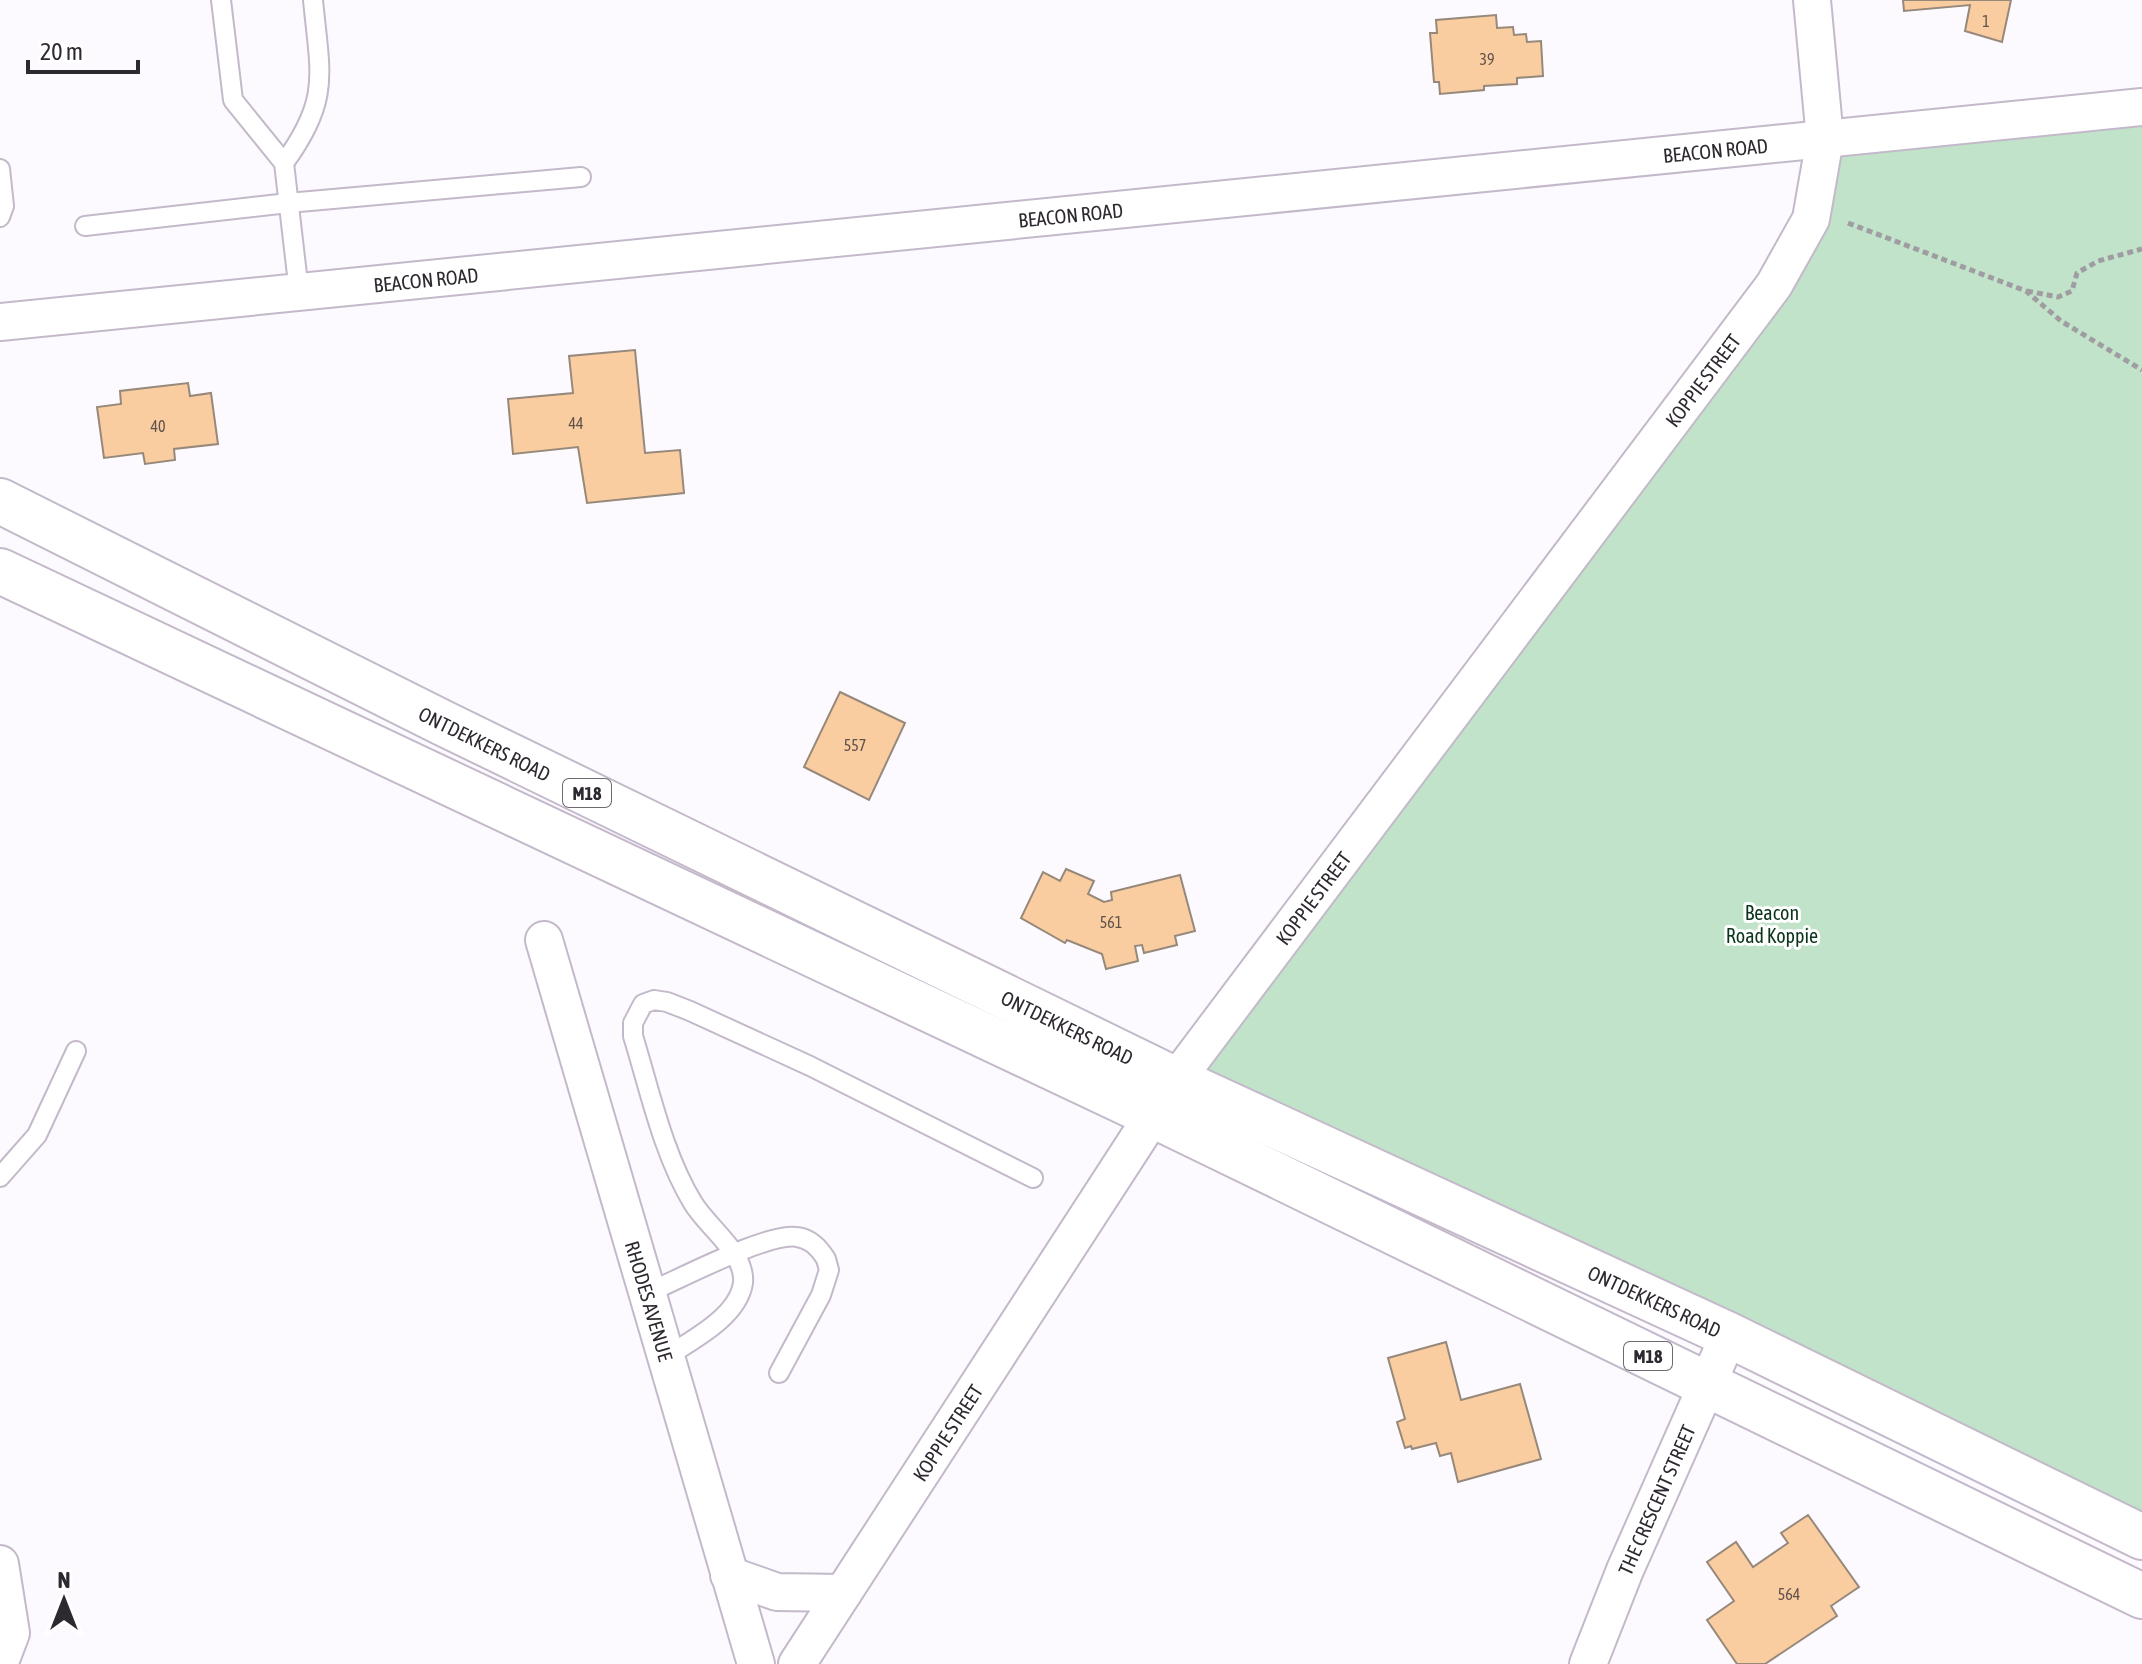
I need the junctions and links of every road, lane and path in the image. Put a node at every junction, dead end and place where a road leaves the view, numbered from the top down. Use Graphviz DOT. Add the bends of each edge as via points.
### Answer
graph roads {
  1 [pos="221,0"];
  2 [pos="313,0"];
  3 [pos="1812,0"];
  4 [pos="2142,107"];
  5 [pos="1825,139"];
  6 [pos="284,163"];
  7 [pos="0,169"];
  8 [pos="581,177"];
  9 [pos="288,203"];
  10 [pos="1813,210"];
  11 [pos="0,217"];
  12 [pos="85,226"];
  13 [pos="2142,249"];
  14 [pos="2026,291"];
  15 [pos="299,292"];
  16 [pos="0,322"];
  17 [pos="2142,370"];
  18 [pos="0,501"];
  19 [pos="0,571"];
  20 [pos="544,940"];
  21 [pos="76,1051"];
  22 [pos="1166,1098"];
  23 [pos="0,1177"];
  24 [pos="1033,1178"];
  25 [pos="737,1254"];
  26 [pos="647,1293"];
  27 [pos="1729,1335"];
  28 [pos="666,1357"];
  29 [pos="779,1373"];
  30 [pos="1707,1385"];
  31 [pos="2142,1537"];
  32 [pos="0,1564"];
  33 [pos="729,1575"];
  34 [pos="843,1593"];
  35 [pos="2142,1596"];
  36 [pos="0,1662"];
  37 [pos="756,1664"];
  38 [pos="797,1664"];
  39 [pos="1588,1664"];
  1 -- 6 [label="lane" via="233,100"];
  2 -- 6 [label="lane" via="322,85 311,124"];
  3 -- 5 [label="street, KOPPIE STREET"];
  4 -- 5 [label="street, BEACON ROAD"];
  5 -- 10 [label="street, KOPPIE STREET"];
  5 -- 15 [label="street, BEACON ROAD"];
  6 -- 9 [label="lane"];
  7 -- 11 [label="lane"];
  8 -- 9 [label="lane"];
  9 -- 12 [label="lane"];
  9 -- 15 [label="lane"];
  10 -- 14 [label="path"];
  10 -- 22 [label="street, KOPPIE STREET" via="1774,285"];
  13 -- 14 [label="path" via="2077,273 2072,291 2058,297"];
  14 -- 17 [label="path" via="2061,321"];
  15 -- 16 [label="street, BEACON ROAD"];
  18 -- 22 [label="main road, ONTDEKKERS ROAD / M18"];
  19 -- 22 [label="main road, ONTDEKKERS ROAD / M18"];
  20 -- 26 [label="street, RHODES AVENUE"];
  21 -- 23 [label="lane" via="37,1135"];
  22 -- 27 [label="main road, ONTDEKKERS ROAD / M18"];
  22 -- 30 [label="main road, ONTDEKKERS ROAD / M18"];
  22 -- 34 [label="street, KOPPIE STREET"];
  24 -- 25 [label="lane" via="810,1066 654,1000 643,1004 633,1036 666,1143 691,1201"];
  25 -- 26 [label="lane"];
  25 -- 28 [label="lane" via="743,1284 733,1304 699,1336"];
  25 -- 29 [label="lane" via="798,1237 811,1242 826,1259 829,1270 821,1295"];
  26 -- 28 [label="street, RHODES AVENUE"];
  27 -- 30 [label="street, THE CRESCENT STREET"];
  27 -- 31 [label="main road, ONTDEKKERS ROAD / M18"];
  28 -- 33 [label="street, RHODES AVENUE"];
  30 -- 35 [label="main road, ONTDEKKERS ROAD / M18"];
  30 -- 39 [label="street, THE CRESCENT STREET"];
  32 -- 36 [label="street" via="11,1633"];
  33 -- 34 [label="street" via="777,1592"];
  33 -- 37 [label="street, RHODES AVENUE"];
  34 -- 38 [label="street, KOPPIE STREET"];
}
